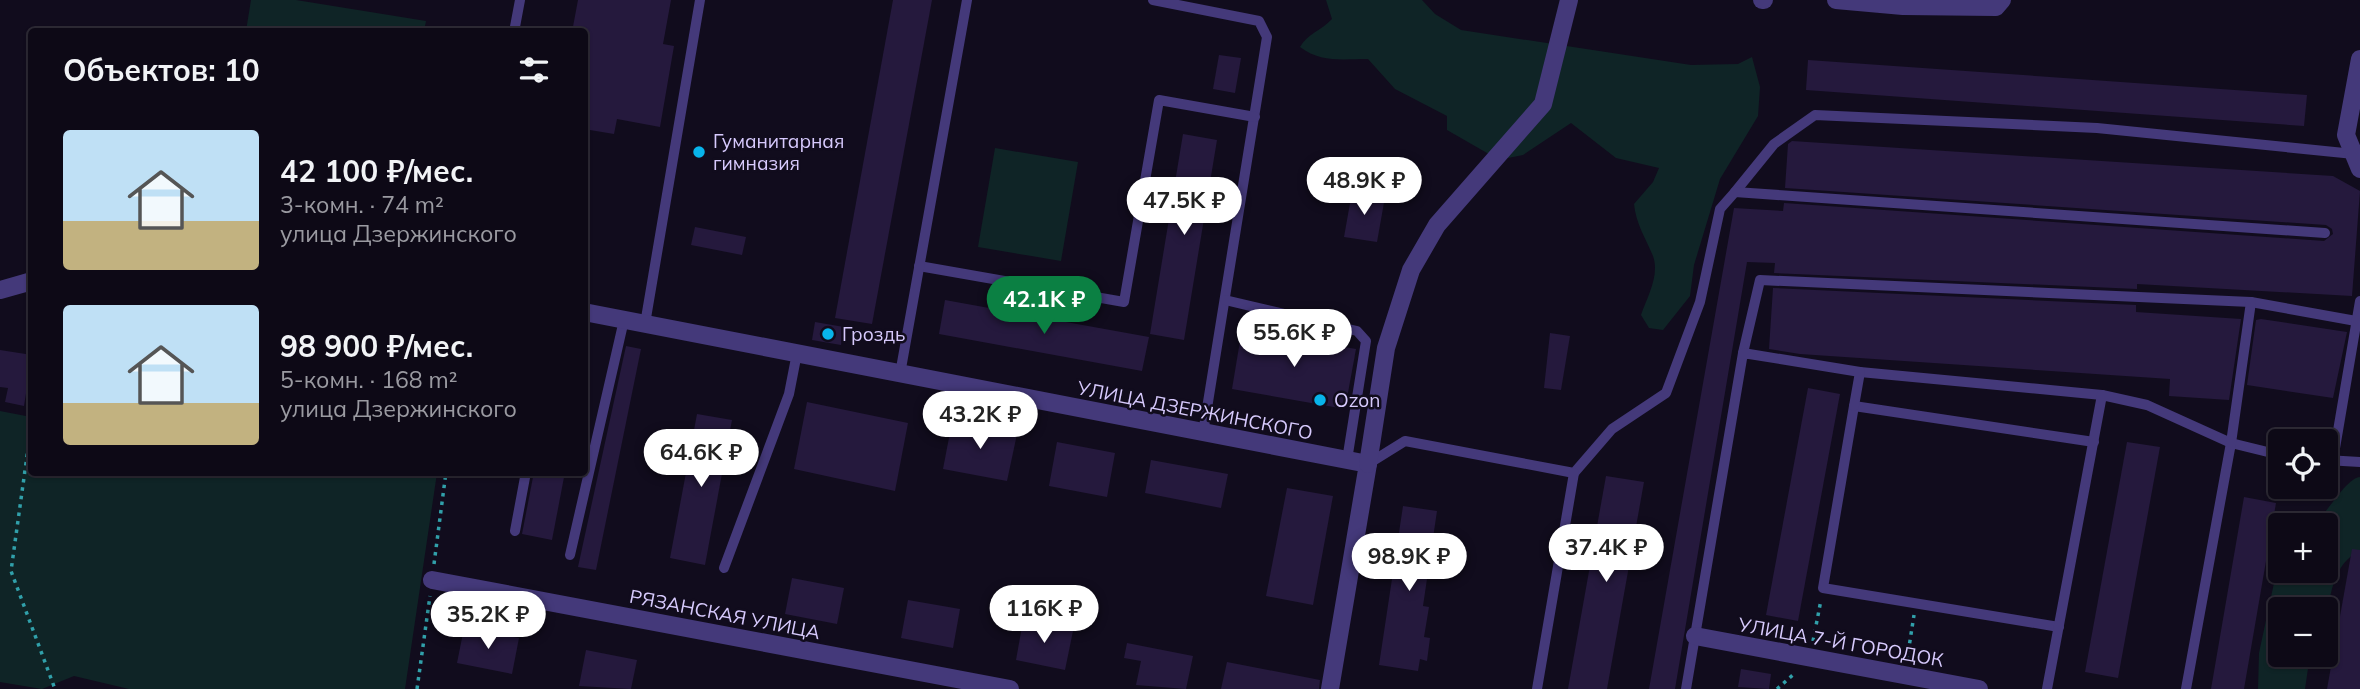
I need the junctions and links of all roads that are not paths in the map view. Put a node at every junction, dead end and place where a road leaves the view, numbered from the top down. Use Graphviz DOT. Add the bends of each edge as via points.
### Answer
graph roads {
  1 [pos="520,0"];
  2 [pos="700,0"];
  3 [pos="967,0"];
  4 [pos="1153,0"];
  5 [pos="1569,0"];
  6 [pos="1836,0"];
  7 [pos="2002,0"];
  8 [pos="515,28"];
  9 [pos="2360,59"];
  10 [pos="1255,117"];
  11 [pos="2357,161"];
  12 [pos="1735,192"];
  13 [pos="2325,233"];
  14 [pos="919,266"];
  15 [pos="28,282"];
  16 [pos="0,290"];
  17 [pos="1225,300"];
  18 [pos="2360,301"];
  19 [pos="2251,302"];
  20 [pos="588,313"];
  21 [pos="624,320"];
  22 [pos="2356,321"];
  23 [pos="645,324"];
  24 [pos="797,353"];
  25 [pos="1743,353"];
  26 [pos="1860,372"];
  27 [pos="900,374"];
  28 [pos="2102,395"];
  29 [pos="1854,406"];
  30 [pos="2336,429"];
  31 [pos="1203,433"];
  32 [pos="2094,442"];
  33 [pos="2231,443"];
  34 [pos="2268,452"];
  35 [pos="1347,460"];
  36 [pos="2338,461"];
  37 [pos="2360,462"];
  38 [pos="1368,464"];
  39 [pos="1574,473"];
  40 [pos="525,476"];
  41 [pos="515,531"];
  42 [pos="570,555"];
  43 [pos="724,568"];
  44 [pos="432,580"];
  45 [pos="2059,627"];
  46 [pos="1695,636"];
  47 [pos="1010,689"];
  48 [pos="1330,689"];
  49 [pos="1537,689"];
  50 [pos="1686,689"];
  51 [pos="1979,689"];
  52 [pos="2047,689"];
  53 [pos="2186,689"];
  1 -- 8 [label="lane"];
  2 -- 23 [label="lane"];
  3 -- 14 [label="lane"];
  4 -- 10 [label="lane" via="1259,21 1268,37"];
  5 -- 38 [label="street" via="1543,104 1437,225 1411,270 1386,348"];
  6 -- 7 [label="street" via="1996,7"];
  9 -- 11 [label="street" via="2346,135"];
  10 -- 14 [label="lane" via="1158,100 1124,302"];
  10 -- 17 [label="lane"];
  11 -- 12 [label="lane" via="2097,128 1815,115 1774,144"];
  12 -- 13 [label="lane"];
  12 -- 39 [label="lane" via="1720,209 1700,302 1666,393 1612,429"];
  14 -- 27 [label="lane"];
  15 -- 16 [label="street"];
  17 -- 31 [label="lane"];
  17 -- 35 [label="lane" via="1357,331 1366,341"];
  18 -- 22 [label="lane"];
  19 -- 22 [label="lane"];
  19 -- 25 [label="lane" via="1760,280"];
  19 -- 33 [label="lane"];
  20 -- 21 [label="street, УЛИЦА ДЗЕРЖИНСКОГО"];
  21 -- 23 [label="street, УЛИЦА ДЗЕРЖИНСКОГО"];
  21 -- 42 [label="lane"];
  22 -- 30 [label="lane"];
  23 -- 24 [label="street, УЛИЦА ДЗЕРЖИНСКОГО"];
  24 -- 27 [label="street, УЛИЦА ДЗЕРЖИНСКОГО"];
  24 -- 43 [label="lane" via="789,394"];
  25 -- 26 [label="lane"];
  25 -- 46 [label="lane"];
  26 -- 28 [label="lane"];
  26 -- 29 [label="lane"];
  27 -- 31 [label="street, УЛИЦА ДЗЕРЖИНСКОГО"];
  28 -- 32 [label="lane"];
  28 -- 33 [label="lane" via="2147,405"];
  29 -- 32 [label="lane"];
  29 -- 45 [label="lane" via="1823,588"];
  31 -- 35 [label="street, УЛИЦА ДЗЕРЖИНСКОГО"];
  32 -- 45 [label="lane"];
  33 -- 34 [label="lane"];
  33 -- 53 [label="lane"];
  35 -- 38 [label="street, УЛИЦА ДЗЕРЖИНСКОГО"];
  36 -- 37 [label="lane"];
  38 -- 39 [label="lane" via="1405,441"];
  38 -- 48 [label="street"];
  39 -- 49 [label="lane"];
  40 -- 41 [label="lane"];
  44 -- 47 [label="street, РЯЗАНСКАЯ УЛИЦА"];
  45 -- 52 [label="lane"];
  46 -- 50 [label="lane"];
  46 -- 51 [label="street, УЛИЦА 7-Й ГОРОДОК"];
}
